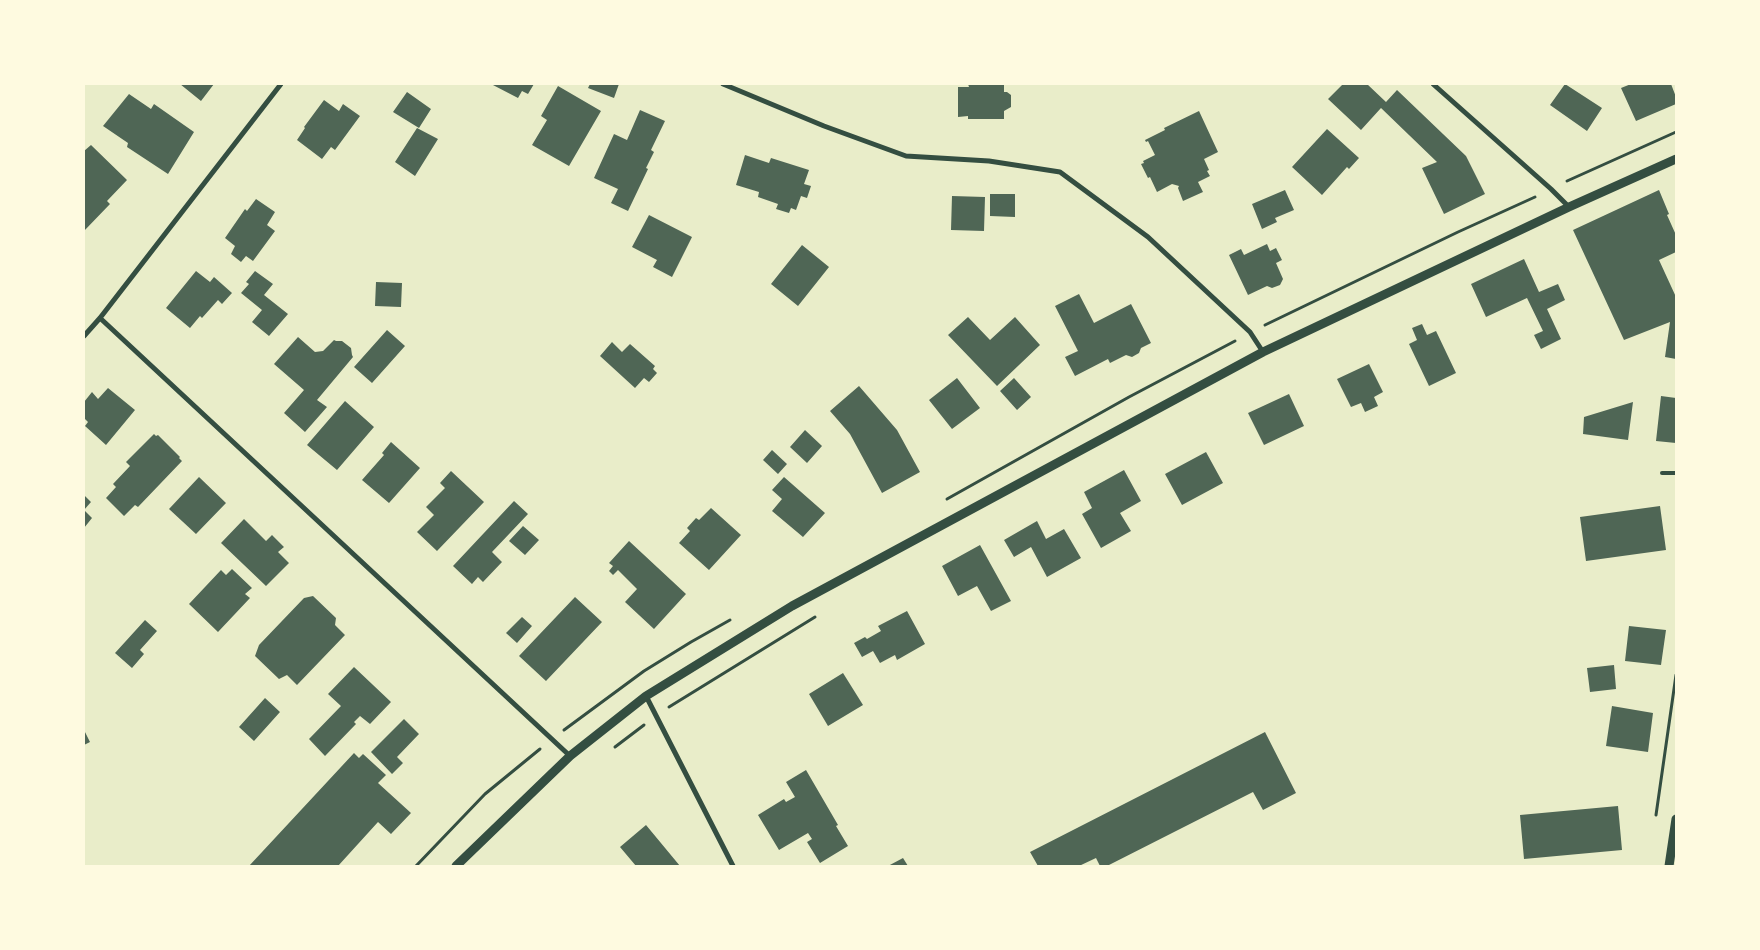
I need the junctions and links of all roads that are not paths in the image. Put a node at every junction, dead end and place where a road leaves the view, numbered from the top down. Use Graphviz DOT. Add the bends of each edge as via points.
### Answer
graph roads {
  1 [pos="281,84"];
  2 [pos="723,84"];
  3 [pos="1433,84"];
  4 [pos="1676,159"];
  5 [pos="1569,207"];
  6 [pos="100,318"];
  7 [pos="84,336"];
  8 [pos="1263,352"];
  9 [pos="1662,473"];
  10 [pos="1676,473"];
  11 [pos="646,696"];
  12 [pos="570,756"];
  13 [pos="1676,818"];
  14 [pos="456,866"];
  15 [pos="734,866"];
  16 [pos="1669,866"];
  1 -- 6 [label="street"];
  2 -- 8 [label="street" via="906,156 989,161 1060,172 1148,237 1250,332"];
  3 -- 5 [label="street"];
  4 -- 5 [label="street"];
  5 -- 8 [label="street"];
  6 -- 7 [label="street"];
  6 -- 12 [label="street"];
  8 -- 11 [label="street" via="792,606"];
  9 -- 10 [label="lane"];
  11 -- 12 [label="street"];
  11 -- 15 [label="street"];
  12 -- 14 [label="street"];
  13 -- 16 [label="street"];
}
